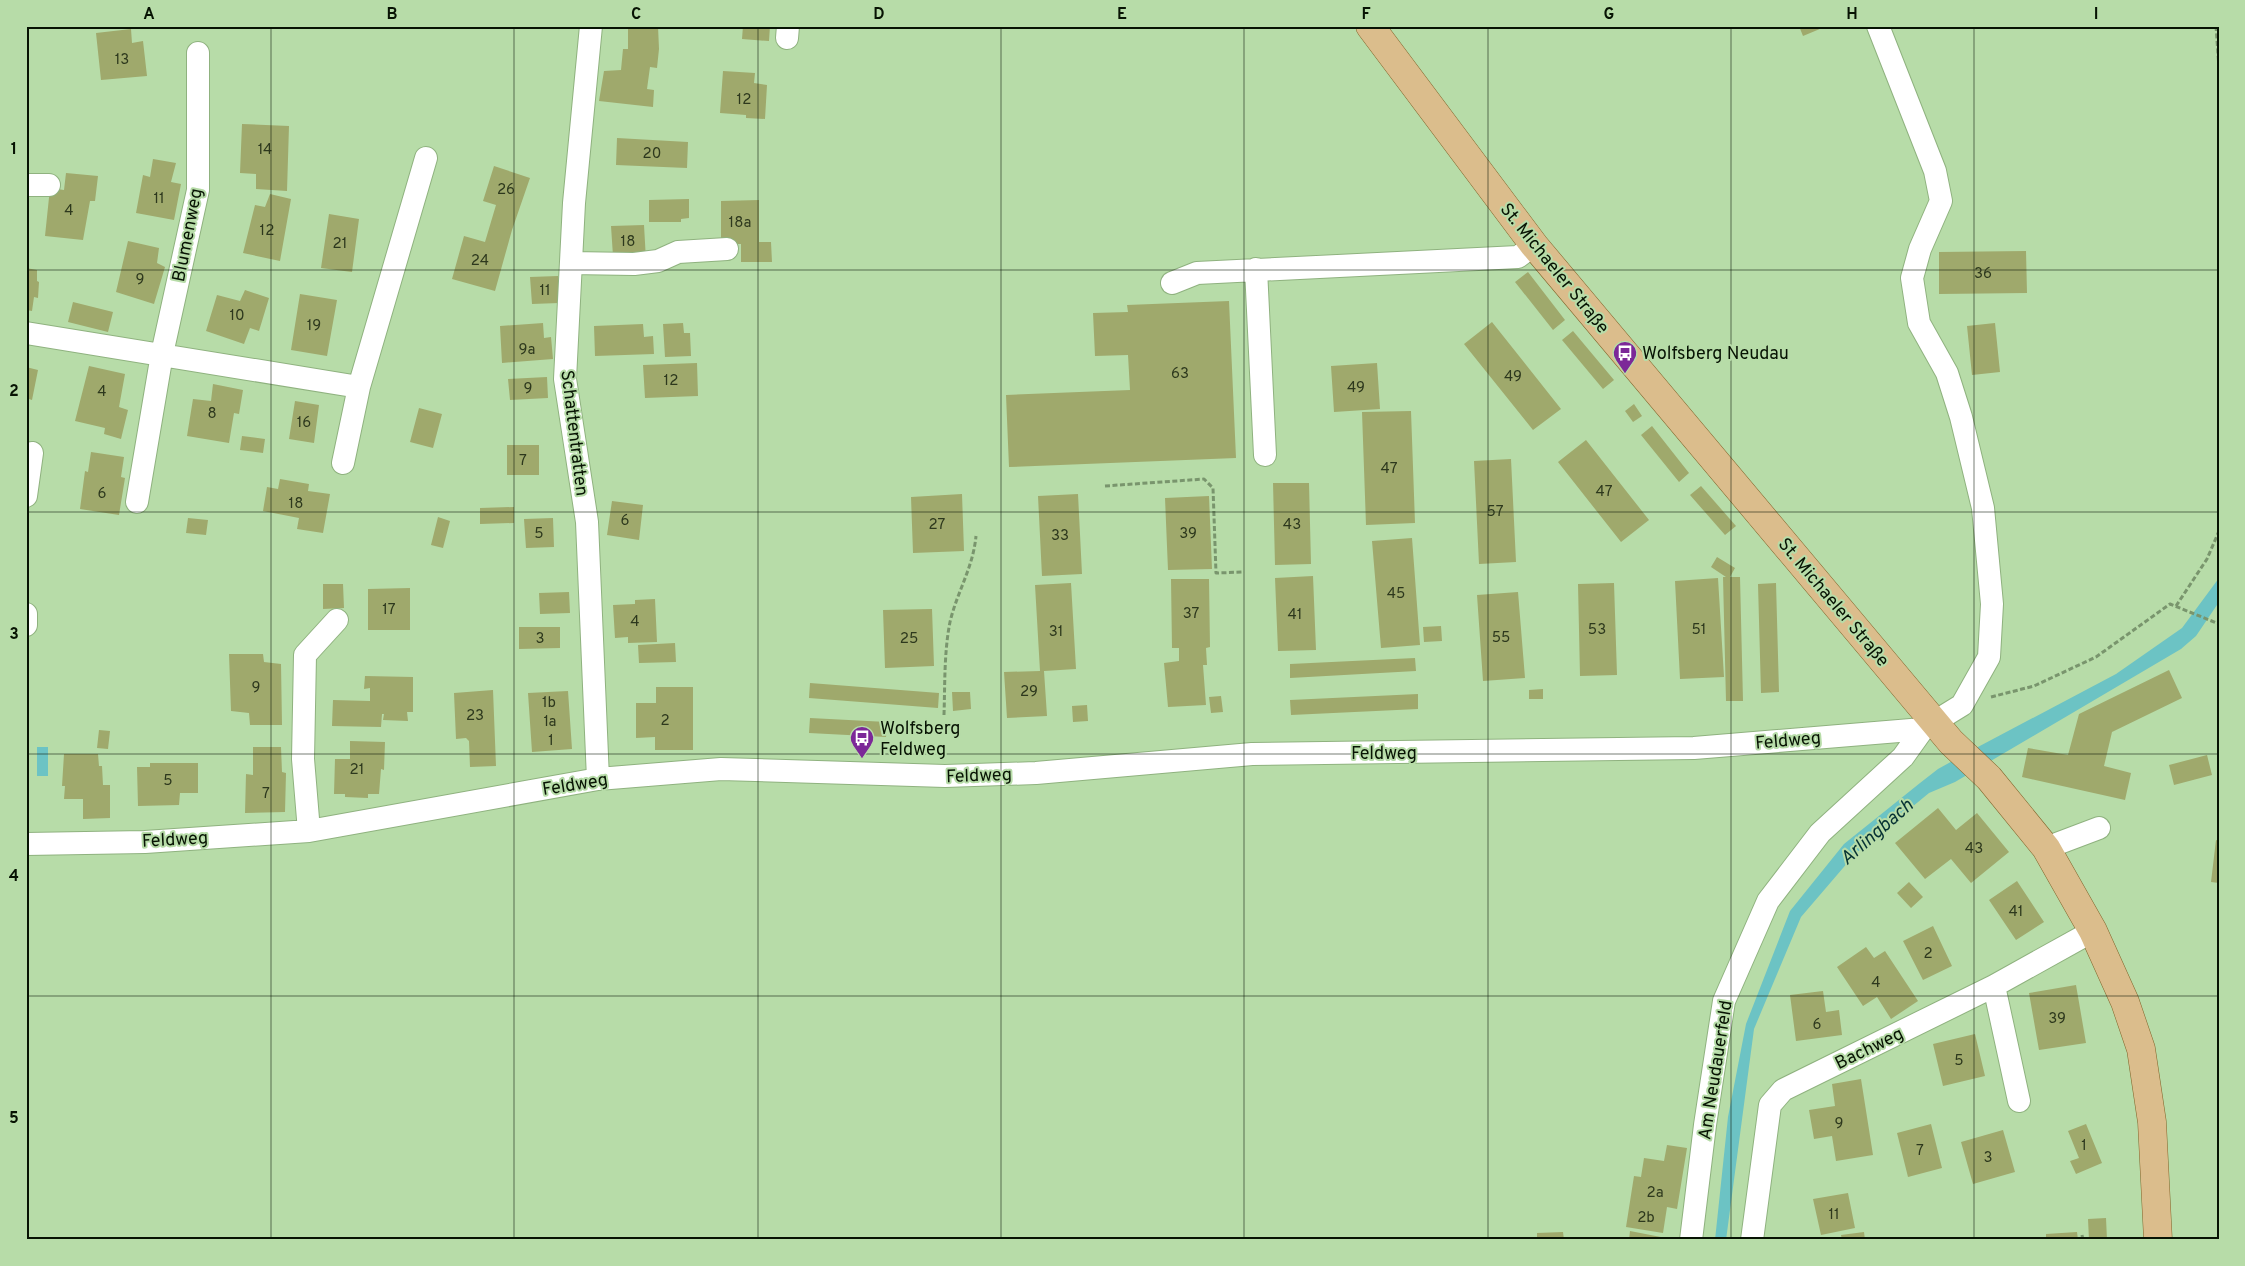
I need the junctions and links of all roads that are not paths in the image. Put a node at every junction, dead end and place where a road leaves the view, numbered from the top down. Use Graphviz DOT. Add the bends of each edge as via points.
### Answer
graph roads {
  1 [pos="591,26"];
  2 [pos="1370,26"];
  3 [pos="1878,26"];
  4 [pos="198,54"];
  5 [pos="426,158"];
  6 [pos="26,185"];
  7 [pos="49,185"];
  8 [pos="1534,245"];
  9 [pos="727,249"];
  10 [pos="571,262"];
  11 [pos="1256,269"];
  12 [pos="1172,283"];
  13 [pos="26,333"];
  14 [pos="162,354"];
  15 [pos="359,387"];
  16 [pos="32,453"];
  17 [pos="1265,455"];
  18 [pos="343,463"];
  19 [pos="26,496"];
  20 [pos="136,502"];
  21 [pos="26,614"];
  22 [pos="337,620"];
  23 [pos="26,625"];
  24 [pos="1936,731"];
  25 [pos="598,779"];
  26 [pos="2099,828"];
  27 [pos="309,831"];
  28 [pos="26,844"];
  29 [pos="2046,848"];
  30 [pos="2093,931"];
  31 [pos="1994,986"];
  32 [pos="2019,1101"];
  33 [pos="1691,1240"];
  34 [pos="1752,1240"];
  35 [pos="2158,1240"];
  1 -- 10 [label="street, Schattentratten"];
  2 -- 8 [label="main road, St. Michaeler Straße"];
  3 -- 24 [label="street" via="1935,171 1941,201 1920,249 1912,278 1919,323 1946,373 1961,417 1983,508 1992,604 1989,657 1962,705"];
  4 -- 14 [label="street, Blumenweg" via="198,190"];
  5 -- 15 [label="street"];
  6 -- 7 [label="street"];
  8 -- 11 [label="street" via="1518,257"];
  8 -- 24 [label="main road, St. Michaeler Straße"];
  9 -- 10 [label="street" via="678,252 634,264"];
  10 -- 25 [label="street, Schattentratten" via="565,379 587,522"];
  11 -- 12 [label="street" via="1197,272"];
  11 -- 17 [label="street"];
  13 -- 14 [label="street"];
  14 -- 15 [label="street"];
  14 -- 20 [label="street, Blumenweg"];
  15 -- 18 [label="street"];
  16 -- 19 [label="street"];
  21 -- 23 [label="street"];
  22 -- 27 [label="street" via="305,655 303,759"];
  24 -- 25 [label="street, Feldweg" via="1694,748 1252,754 1036,773 945,776 721,769"];
  24 -- 29 [label="main road, St. Michaeler Straße" via="1989,778"];
  24 -- 33 [label="street, Am Neudauerfeld" via="1820,833 1768,901 1724,1002"];
  25 -- 27 [label="street, Feldweg"];
  26 -- 29 [label="street"];
  27 -- 28 [label="street, Feldweg" via="145,842"];
  29 -- 30 [label="main road, St. Michaeler Straße"];
  30 -- 31 [label="street, Bachweg"];
  30 -- 35 [label="main road, St. Michaeler Straße" via="2125,1002 2141,1049 2152,1122"];
  31 -- 32 [label="street"];
  31 -- 34 [label="street, Bachweg" via="1783,1090 1770,1105"];
}
